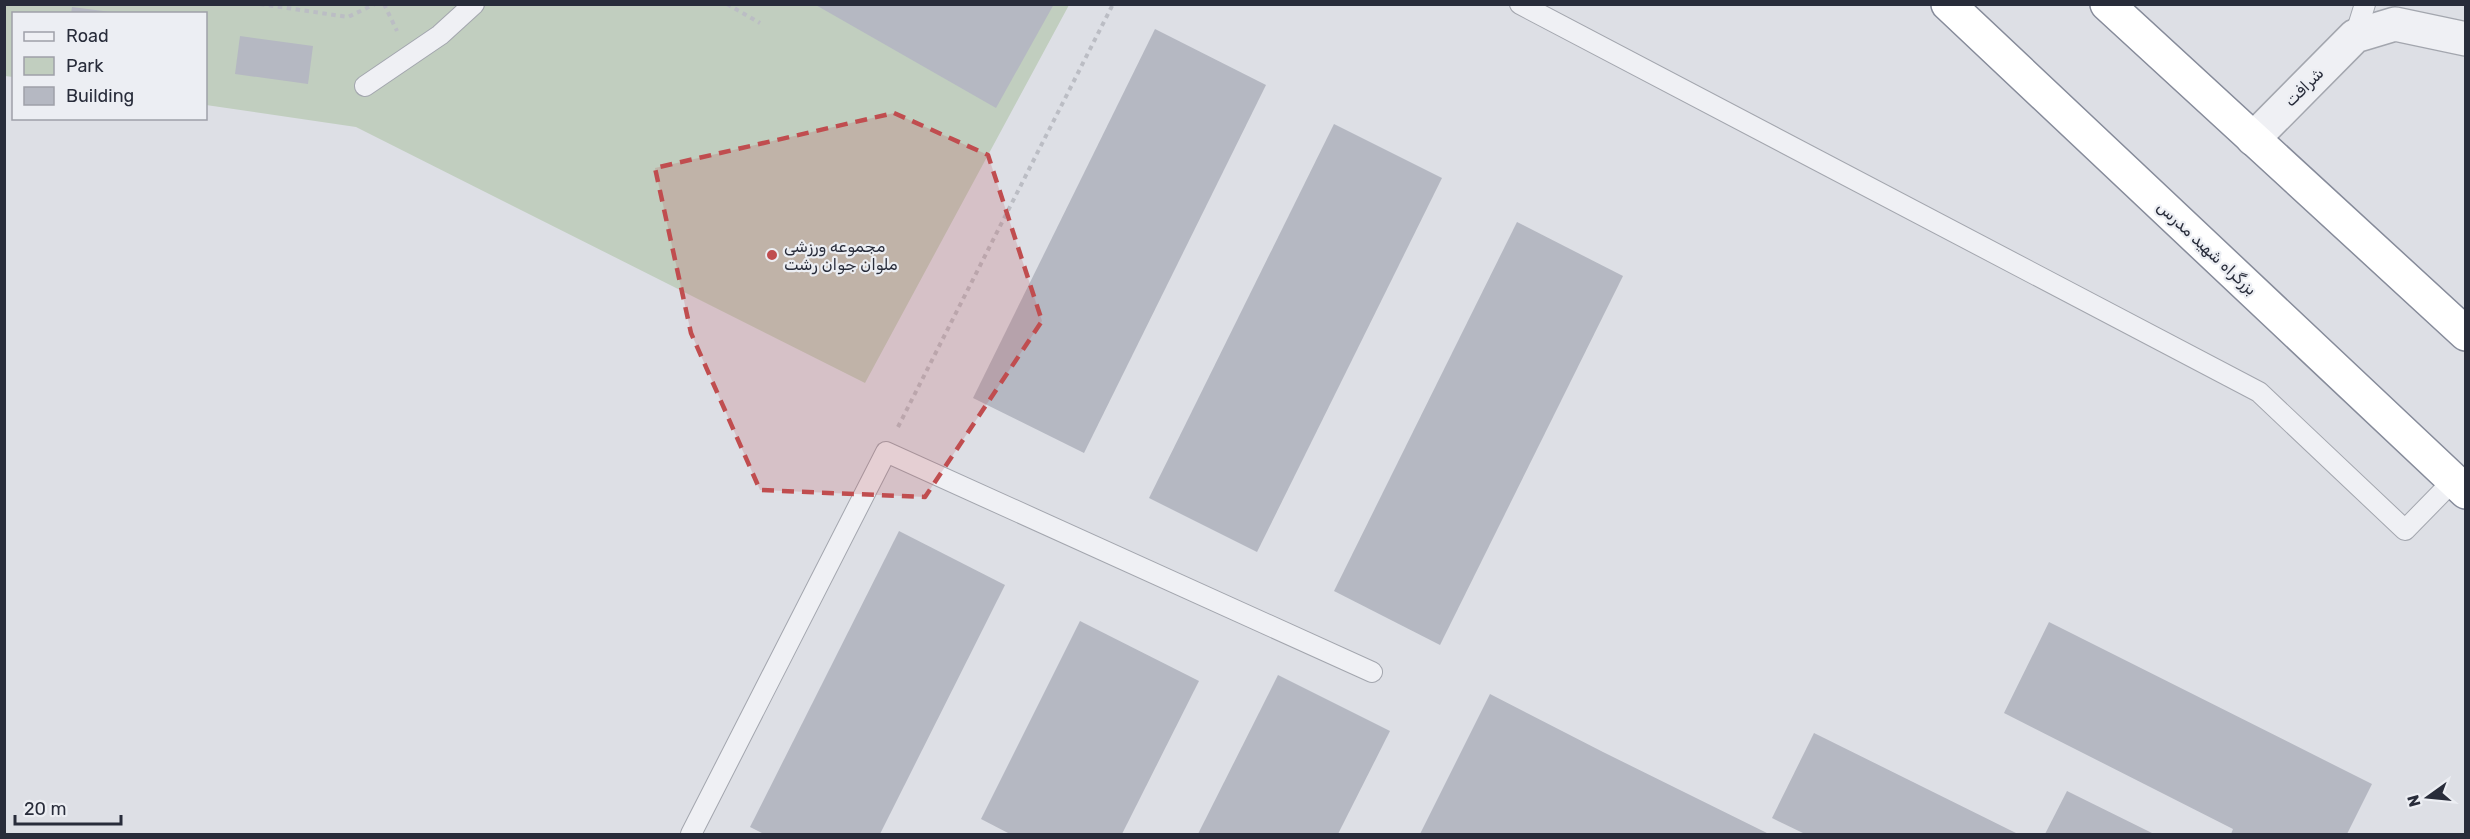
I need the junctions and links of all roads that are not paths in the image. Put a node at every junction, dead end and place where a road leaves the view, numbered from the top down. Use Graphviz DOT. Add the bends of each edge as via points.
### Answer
graph roads {
  1 [pos="474,4"];
  2 [pos="1520,4"];
  3 [pos="1948,4"];
  4 [pos="2107,4"];
  5 [pos="2366,4"];
  6 [pos="2355,36"];
  7 [pos="2466,39"];
  8 [pos="365,86"];
  9 [pos="2253,139"];
  10 [pos="2466,334"];
  11 [pos="2462,490"];
  12 [pos="1372,672"];
  13 [pos="691,834"];
  1 -- 8 [label="lane" via="440,35"];
  2 -- 11 [label="lane" via="2259,392 2405,530"];
  3 -- 11 [label="highway, بزرگراه شهید مدرس"];
  4 -- 9 [label="highway"];
  5 -- 6 [label="lane, شرافت"];
  6 -- 7 [label="street, شرافت" via="2395,24"];
  6 -- 9 [label="street, شرافت"];
  9 -- 10 [label="highway"];
  12 -- 13 [label="lane" via="886,452"];
}
